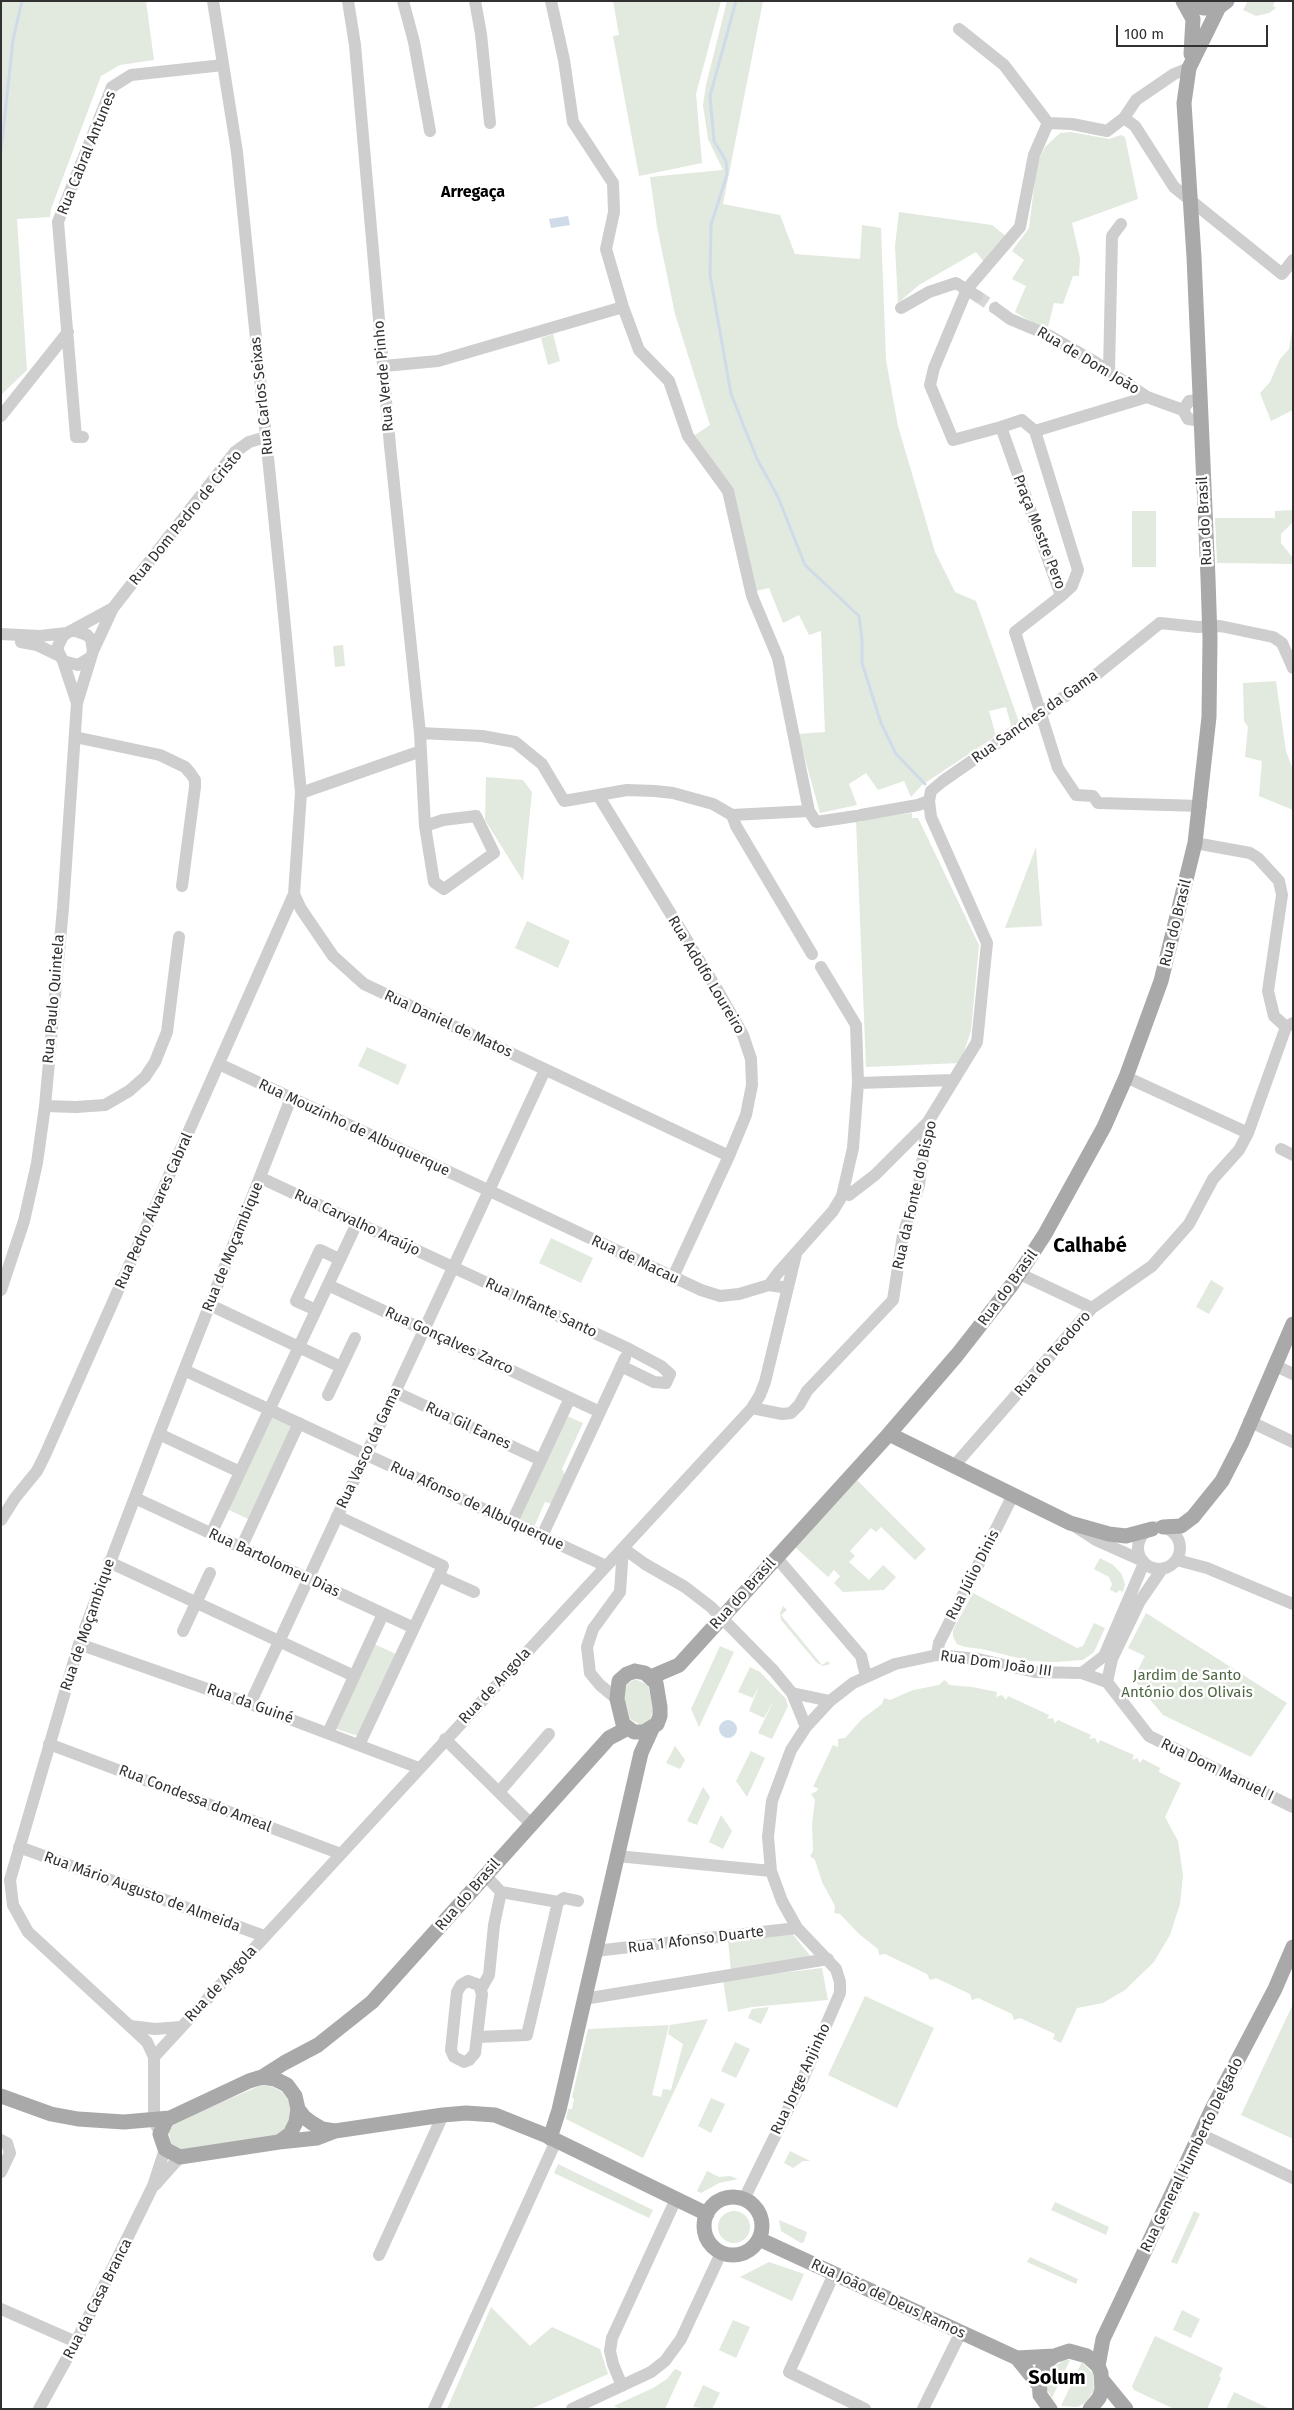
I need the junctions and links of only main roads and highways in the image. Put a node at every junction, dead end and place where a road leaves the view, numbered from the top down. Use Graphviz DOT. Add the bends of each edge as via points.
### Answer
graph roads {
  1 [pos="1183,1"];
  2 [pos="1223,4"];
  3 [pos="1189,68"];
  4 [pos="1293,1324"];
  5 [pos="889,1434"];
  6 [pos="678,1665"];
  7 [pos="651,1677"];
  8 [pos="659,1698"];
  9 [pos="652,1729"];
  10 [pos="631,1730"];
  11 [pos="641,1753"];
  12 [pos="1293,1946"];
  13 [pos="302,2054"];
  14 [pos="262,2077"];
  15 [pos="287,2086"];
  16 [pos="1,2096"];
  17 [pos="298,2109"];
  18 [pos="172,2117"];
  19 [pos="124,2122"];
  20 [pos="335,2131"];
  21 [pos="553,2139"];
  22 [pos="162,2141"];
  23 [pos="279,2142"];
  24 [pos="707,2214"];
  25 [pos="759,2239"];
  26 [pos="1054,2356"];
  27 [pos="1016,2358"];
  28 [pos="1098,2366"];
  29 [pos="1103,2381"];
  30 [pos="1039,2396"];
  31 [pos="1050,2409"];
  32 [pos="1090,2409"];
  33 [pos="1126,2409"];
  1 -- 2 [label="main road" via="1203,8"];
  1 -- 3 [label="main road" via="1193,20"];
  2 -- 3 [label="main road, Rua do Brasil"];
  3 -- 5 [label="main road, Rua do Brasil" via="1184,103 1210,626 1208,734 1195,843 1161,981 1126,1077 1085,1165 1020,1274 974,1335"];
  4 -- 5 [label="main road" via="1222,1482 1181,1526 1126,1536 1070,1523"];
  5 -- 6 [label="main road, Rua do Brasil"];
  6 -- 7 [label="main road, Rua do Brasil"];
  6 -- 8 [label="main road"];
  7 -- 8 [label="main road" via="656,1683"];
  7 -- 10 [label="main road" via="635,1671 619,1681 617,1699 623,1724"];
  8 -- 9 [label="main road" via="660,1716"];
  9 -- 10 [label="main road, Rua do Brasil" via="644,1732"];
  9 -- 11 [label="main road"];
  10 -- 11 [label="main road"];
  10 -- 13 [label="main road, Rua do Brasil" via="609,1738 372,2002 342,2028"];
  11 -- 21 [label="main road"];
  12 -- 28 [label="main road, Rua General Humberto Delgado" via="1262,2016 1200,2134 1103,2339"];
  13 -- 14 [label="main road, Rua do Brasil"];
  13 -- 15 [label="main road, Rua do Brasil" via="291,2067"];
  14 -- 15 [label="main road" via="275,2079"];
  14 -- 18 [label="main road, Rua do Brasil"];
  15 -- 17 [label="main road" via="295,2096"];
  16 -- 19 [label="main road, Rua do Brasil" via="51,2114"];
  17 -- 20 [label="main road" via="322,2129"];
  17 -- 23 [label="main road" via="290,2134"];
  18 -- 19 [label="main road, Rua do Brasil"];
  18 -- 22 [label="main road" via="166,2121"];
  19 -- 22 [label="main road"];
  20 -- 21 [label="main road" via="466,2113 495,2115"];
  20 -- 23 [label="main road" via="317,2138"];
  21 -- 24 [label="main road"];
  22 -- 23 [label="main road" via="180,2157"];
  24 -- 25 [label="main road" via="704,2222 707,2240 721,2253 737,2255 746,2252"];
  24 -- 25 [label="main road" via="719,2201 736,2197 744,2199 752,2204 762,2221"];
  25 -- 27 [label="main road, Rua João de Deus Ramos"];
  26 -- 27 [label="main road, Rua João de Deus Ramos"];
  26 -- 28 [label="main road, Rua João de Deus Ramos" via="1069,2351 1080,2353"];
  26 -- 30 [label="main road" via="1041,2369"];
  27 -- 30 [label="main road, Rua João de Deus Ramos"];
  28 -- 29 [label="main road"];
  29 -- 32 [label="main road" via="1100,2398"];
  29 -- 33 [label="main road"];
  30 -- 31 [label="main road, Rua João de Deus Ramos"];
}
